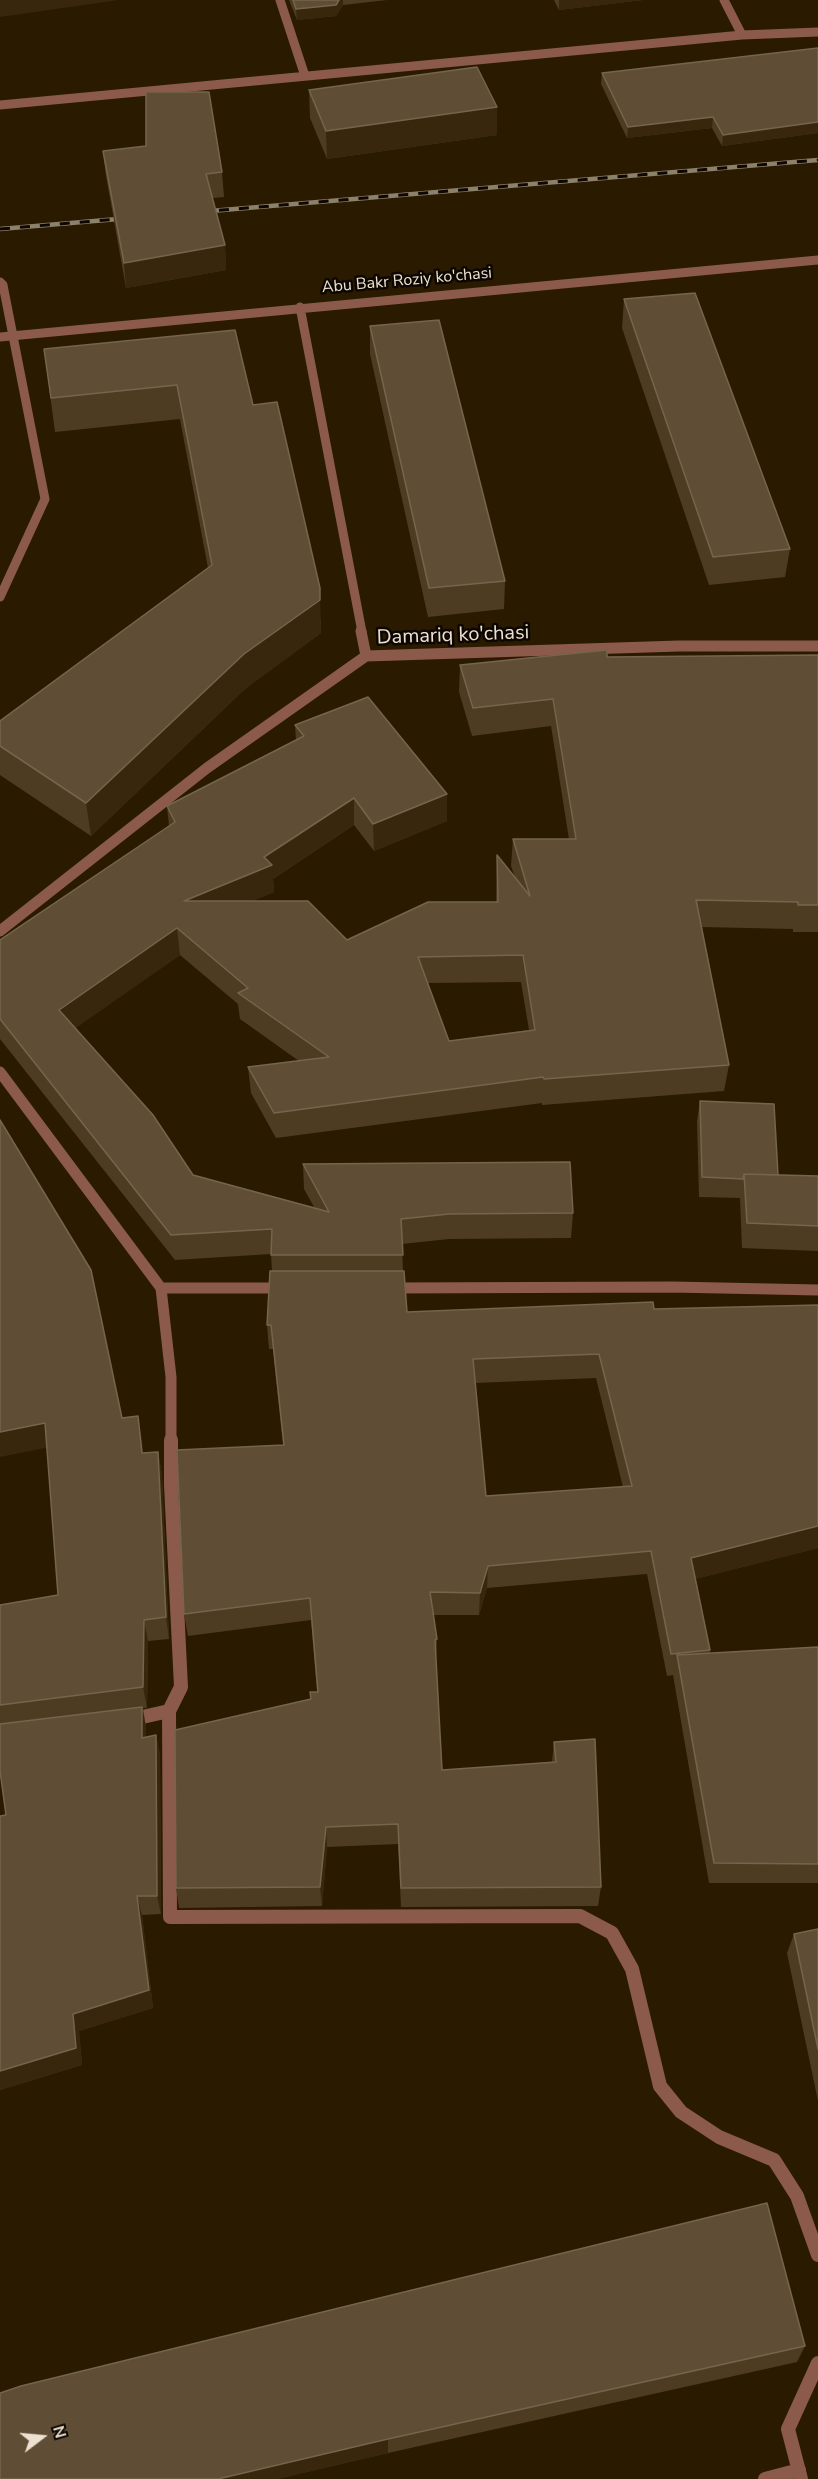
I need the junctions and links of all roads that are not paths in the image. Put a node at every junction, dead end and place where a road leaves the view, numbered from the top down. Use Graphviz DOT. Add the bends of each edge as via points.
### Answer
graph roads {
  1 [pos="280,0"];
  2 [pos="724,0"];
  3 [pos="818,32"];
  4 [pos="742,35"];
  5 [pos="305,76"];
  6 [pos="0,105"];
  7 [pos="818,260"];
  8 [pos="0,282"];
  9 [pos="300,307"];
  10 [pos="14,336"];
  11 [pos="0,337"];
  12 [pos="0,597"];
  13 [pos="818,646"];
  14 [pos="366,656"];
  15 [pos="0,931"];
  16 [pos="0,1072"];
  17 [pos="161,1288"];
  18 [pos="291,1288"];
  19 [pos="375,1288"];
  20 [pos="818,1290"];
  21 [pos="169,1711"];
  22 [pos="113,1722"];
  23 [pos="818,2255"];
  24 [pos="818,2363"];
  25 [pos="800,2475"];
  26 [pos="765,2479"];
  1 -- 5 [label="street"];
  2 -- 4 [label="street"];
  3 -- 4 [label="street"];
  4 -- 5 [label="street"];
  5 -- 6 [label="street"];
  7 -- 9 [label="street, Abu Bakr Roziy ko'chasi"];
  8 -- 10 [label="street"];
  9 -- 10 [label="street, Abu Bakr Roziy ko'chasi"];
  9 -- 14 [label="street"];
  10 -- 11 [label="street, Abu Bakr Roziy ko'chasi"];
  10 -- 12 [label="street" via="45,499"];
  13 -- 14 [label="street, Damariq ko'chasi" via="679,646"];
  14 -- 15 [label="street, Damariq ko'chasi" via="207,768"];
  16 -- 17 [label="street"];
  17 -- 18 [label="street"];
  17 -- 21 [label="street" via="171,1377 171,1485 181,1687"];
  19 -- 20 [label="street"];
  21 -- 22 [label="street"];
  21 -- 23 [label="street" via="170,1917 580,1916 612,1933 632,1970 660,2086 681,2112 709,2131 774,2160 797,2196"];
  24 -- 25 [label="street" via="788,2429"];
  25 -- 26 [label="street"];
}
